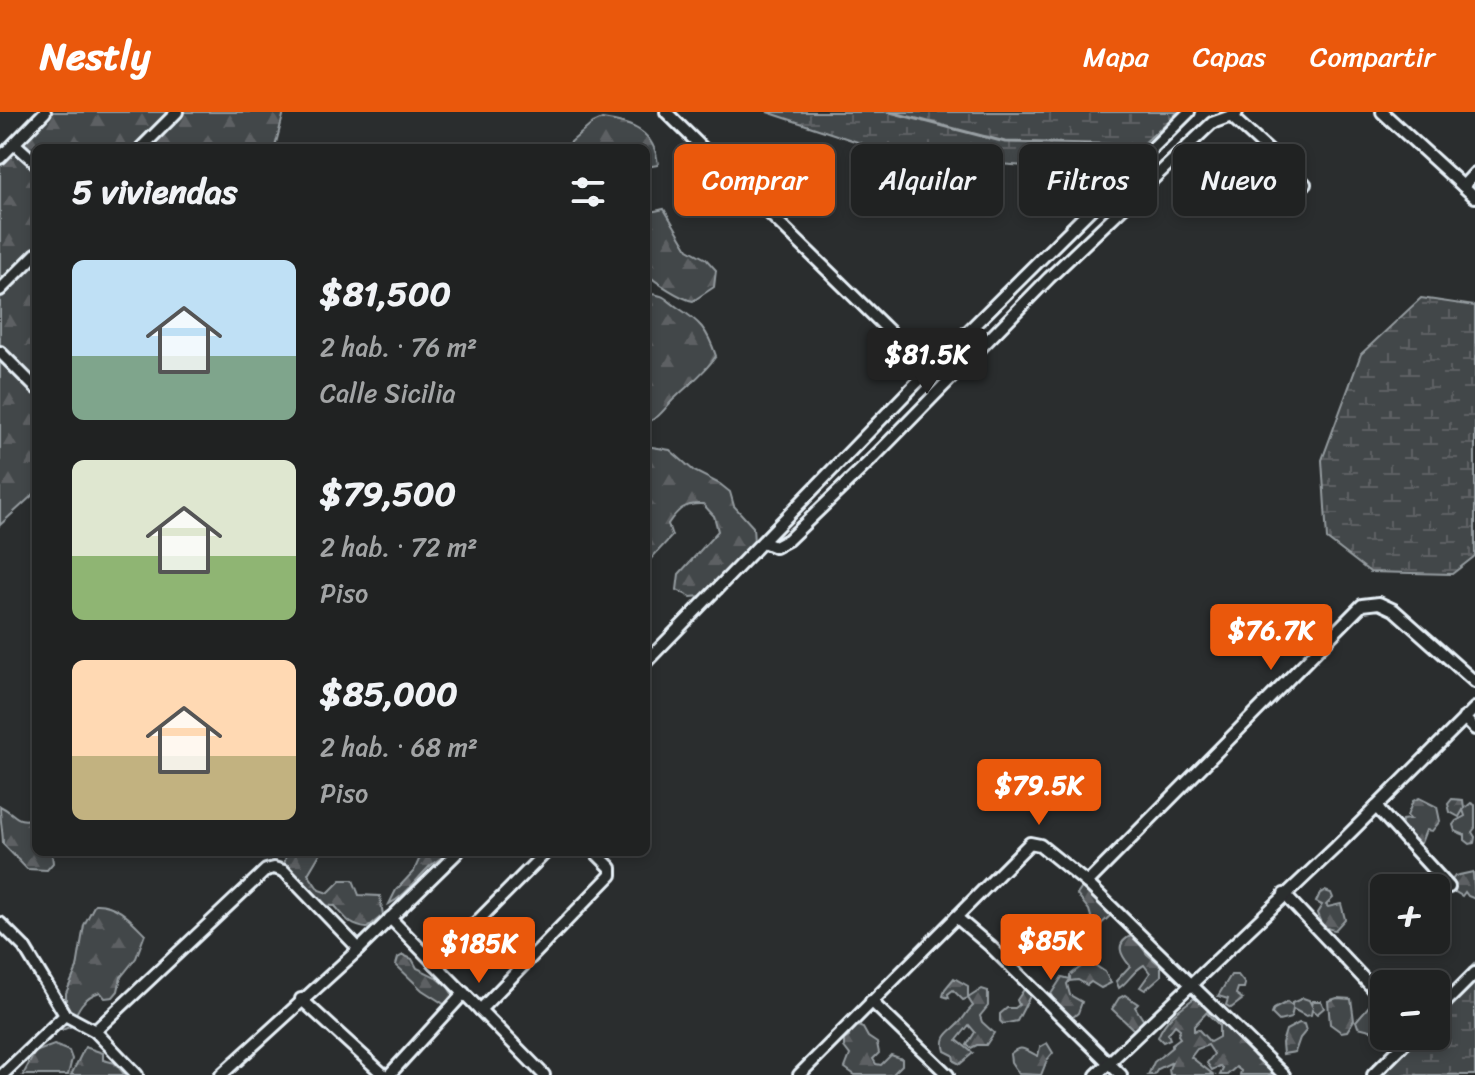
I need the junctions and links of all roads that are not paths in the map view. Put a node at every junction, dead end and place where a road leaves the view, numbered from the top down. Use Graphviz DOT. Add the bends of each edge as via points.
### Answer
graph roads {
  1 [pos="45,112"];
  2 [pos="177,112"];
  3 [pos="666,112"];
  4 [pos="1189,112"];
  5 [pos="1382,112"];
  6 [pos="1236,113"];
  7 [pos="15,144"];
  8 [pos="145,144"];
  9 [pos="1261,144"];
  10 [pos="0,158"];
  11 [pos="32,159"];
  12 [pos="1475,173"];
  13 [pos="1463,186"];
  14 [pos="1475,197"];
  15 [pos="32,258"];
  16 [pos="0,290"];
  17 [pos="0,352"];
  18 [pos="940,359"];
  19 [pos="929,370"];
  20 [pos="956,374"];
  21 [pos="32,384"];
  22 [pos="763,542"];
  23 [pos="650,658"];
  24 [pos="1475,682"];
  25 [pos="1475,708"];
  26 [pos="1464,718"];
  27 [pos="1475,729"];
  28 [pos="1376,807"];
  29 [pos="454,856"];
  30 [pos="542,856"];
  31 [pos="599,856"];
  32 [pos="1437,874"];
  33 [pos="1087,883"];
  34 [pos="1284,894"];
  35 [pos="956,917"];
  36 [pos="390,918"];
  37 [pos="0,923"];
  38 [pos="359,949"];
  39 [pos="435,964"];
  40 [pos="1475,973"];
  41 [pos="1190,984"];
  42 [pos="1370,985"];
  43 [pos="464,993"];
  44 [pos="1450,998"];
  45 [pos="301,999"];
  46 [pos="871,1001"];
  47 [pos="480,1010"];
  48 [pos="65,1015"];
  49 [pos="95,1031"];
  50 [pos="1398,1050"];
  51 [pos="1109,1062"];
  52 [pos="2,1075"];
  53 [pos="137,1075"];
  54 [pos="221,1075"];
  55 [pos="386,1075"];
  56 [pos="544,1075"];
  57 [pos="799,1075"];
  58 [pos="948,1075"];
  59 [pos="1096,1075"];
  60 [pos="1121,1075"];
  61 [pos="1284,1075"];
  62 [pos="1373,1075"];
  1 -- 7 [label="street"];
  2 -- 8 [label="street"];
  3 -- 19 [label="street"];
  4 -- 18 [label="street"];
  5 -- 13 [label="street"];
  6 -- 9 [label="street" via="1234,119"];
  6 -- 20 [label="street" via="1201,133"];
  7 -- 10 [label="street"];
  7 -- 11 [label="street"];
  12 -- 13 [label="street"];
  13 -- 14 [label="street"];
  15 -- 16 [label="street"];
  17 -- 21 [label="street"];
  18 -- 19 [label="street"];
  18 -- 20 [label="street"];
  19 -- 22 [label="street"];
  20 -- 22 [label="street" via="788,540 775,547"];
  22 -- 23 [label="street"];
  24 -- 33 [label="street" via="1394,610 1379,603 1362,605"];
  25 -- 26 [label="street"];
  26 -- 27 [label="street"];
  26 -- 28 [label="street"];
  28 -- 32 [label="street"];
  28 -- 34 [label="street"];
  29 -- 36 [label="street"];
  30 -- 39 [label="street"];
  31 -- 47 [label="street" via="611,875"];
  33 -- 35 [label="street" via="1040,845 1030,843"];
  33 -- 41 [label="street"];
  34 -- 41 [label="street"];
  34 -- 42 [label="street"];
  35 -- 46 [label="street"];
  35 -- 51 [label="street"];
  36 -- 38 [label="street"];
  36 -- 39 [label="street"];
  37 -- 48 [label="street" via="24,947"];
  38 -- 45 [label="street"];
  38 -- 49 [label="street" via="284,871 266,870"];
  39 -- 43 [label="street"];
  40 -- 44 [label="street"];
  41 -- 51 [label="street"];
  41 -- 61 [label="street"];
  43 -- 47 [label="street"];
  43 -- 55 [label="street"];
  45 -- 54 [label="street"];
  45 -- 55 [label="street"];
  46 -- 57 [label="street"];
  46 -- 58 [label="street"];
  47 -- 56 [label="street"];
  48 -- 49 [label="street"];
  48 -- 52 [label="street"];
  49 -- 53 [label="street"];
  50 -- 62 [label="street"];
  51 -- 59 [label="street"];
  51 -- 60 [label="street"];
}
